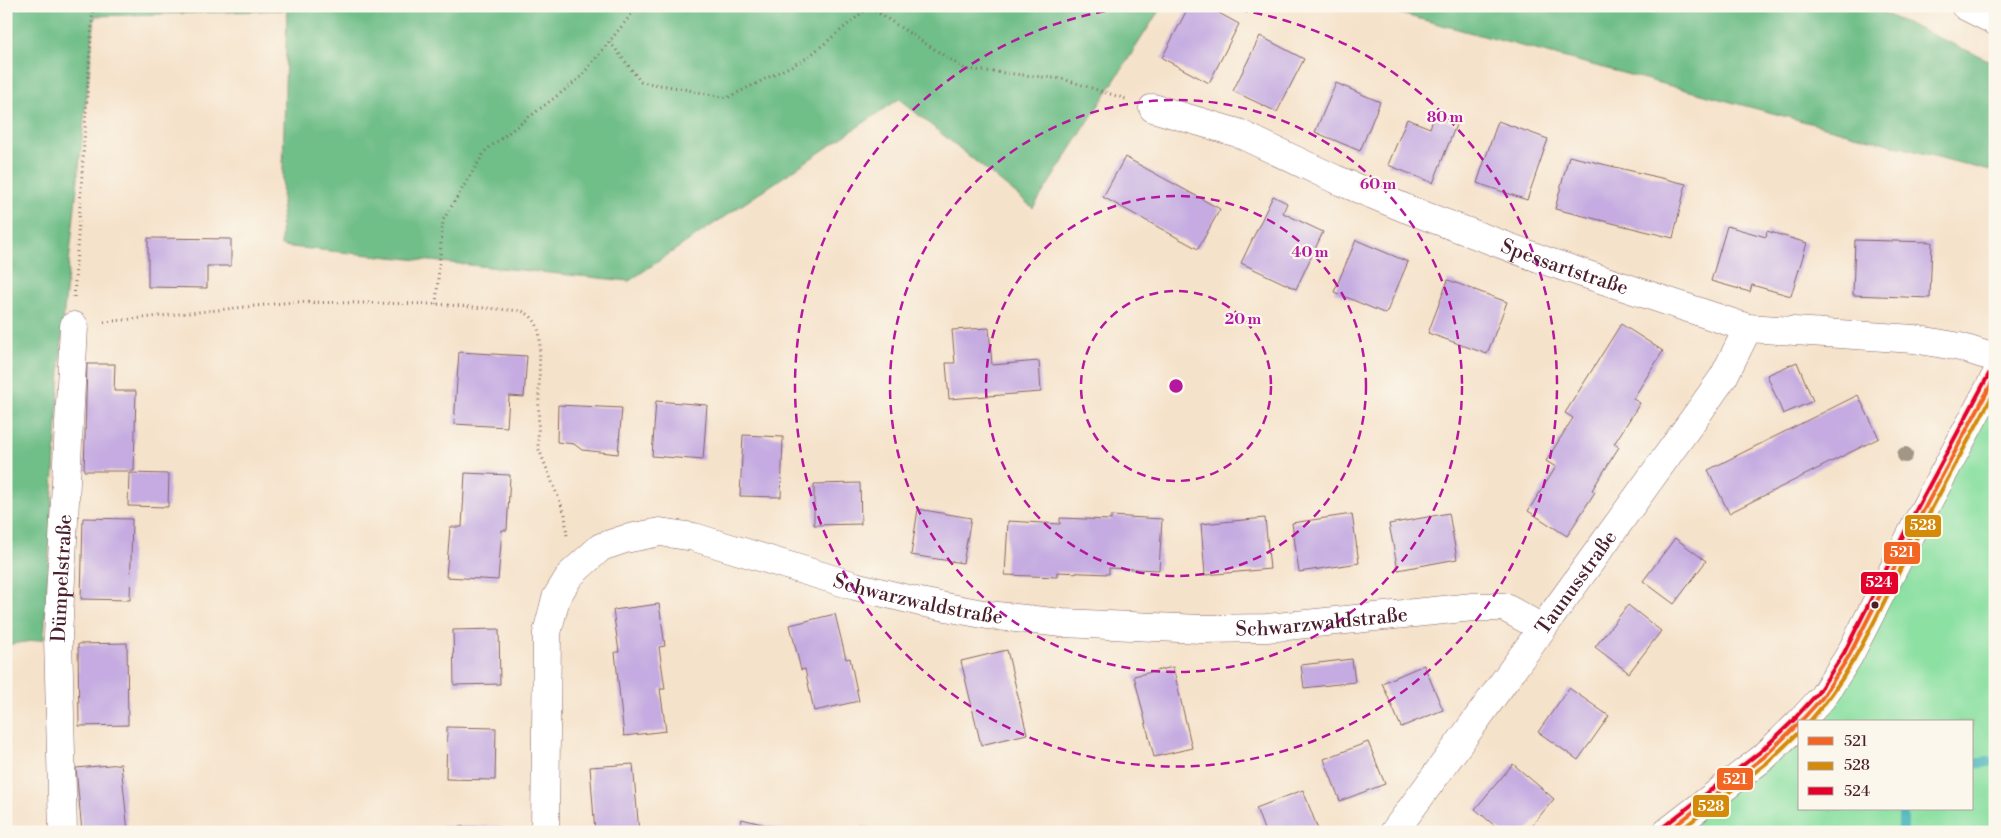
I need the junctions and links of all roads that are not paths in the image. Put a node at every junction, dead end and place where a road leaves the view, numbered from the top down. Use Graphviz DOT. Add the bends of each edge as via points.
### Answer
graph roads {
  1 [pos="1965,6"];
  2 [pos="1995,21"];
  3 [pos="1153,108"];
  4 [pos="74,326"];
  5 [pos="1748,328"];
  6 [pos="1995,358"];
  7 [pos="1995,377"];
  8 [pos="1542,628"];
  9 [pos="1802,720"];
  10 [pos="1798,724"];
  11 [pos="63,832"];
  12 [pos="545,832"];
  13 [pos="1394,832"];
  14 [pos="1667,832"];
  1 -- 2 [label="main road"];
  3 -- 5 [label="main road, Spessartstraße" via="1238,133 1398,206 1540,259"];
  4 -- 11 [label="main road, Dümpelstraße" via="58,637"];
  5 -- 6 [label="main road, Spessartstraße" via="1914,339 1960,347"];
  5 -- 8 [label="main road, Taunusstraße" via="1724,376"];
  7 -- 9 [label="main road" via="1848,656 1822,698"];
  8 -- 12 [label="main road, Schwarzwaldstraße" via="1504,607 1474,607 1258,628 1136,627 1025,619 920,602 855,586 694,537 660,532 625,539 601,547 570,574 556,598 547,632"];
  8 -- 13 [label="main road, Taunusstraße"];
  10 -- 14 [label="main road" via="1764,757"];
}
